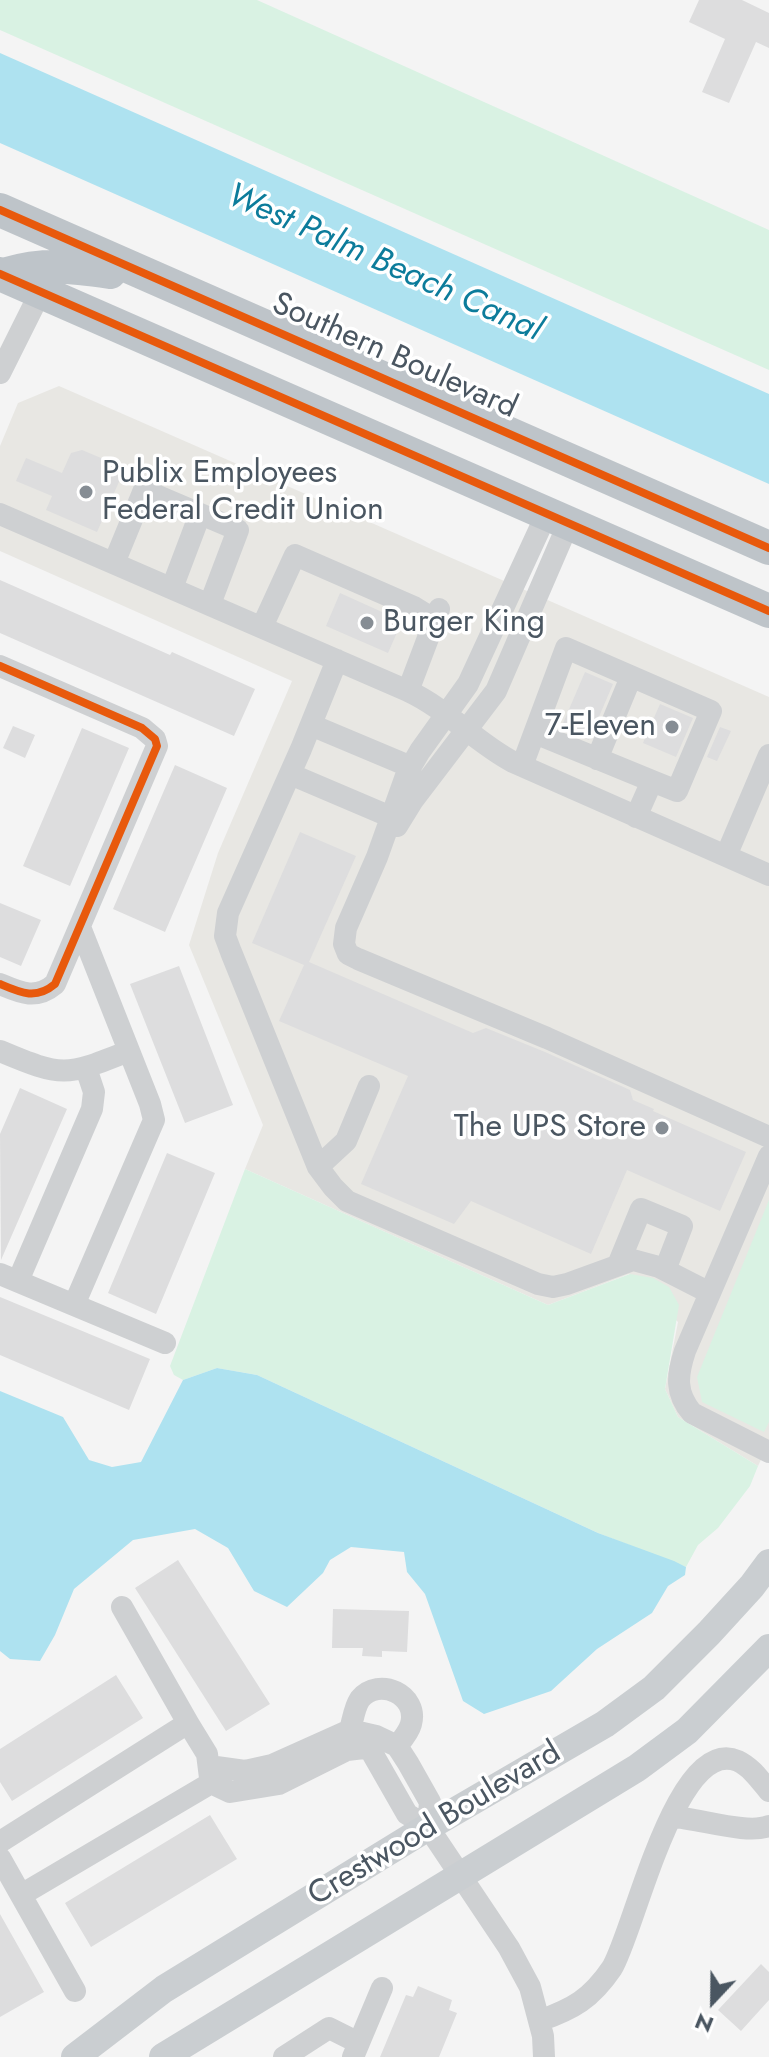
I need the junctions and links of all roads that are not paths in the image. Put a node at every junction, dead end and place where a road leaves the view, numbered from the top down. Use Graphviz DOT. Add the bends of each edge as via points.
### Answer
graph roads {
  1 [pos="0,210"];
  2 [pos="1,277"];
  3 [pos="158,280"];
  4 [pos="41,291"];
  5 [pos="0,373"];
  6 [pos="0,514"];
  7 [pos="200,514"];
  8 [pos="558,518"];
  9 [pos="769,548"];
  10 [pos="114,563"];
  11 [pos="172,588"];
  12 [pos="210,604"];
  13 [pos="769,611"];
  14 [pos="262,627"];
  15 [pos="337,660"];
  16 [pos="0,666"];
  17 [pos="631,677"];
  18 [pos="408,691"];
  19 [pos="446,715"];
  20 [pos="311,725"];
  21 [pos="466,731"];
  22 [pos="535,733"];
  23 [pos="769,755"];
  24 [pos="597,759"];
  25 [pos="522,766"];
  26 [pos="411,767"];
  27 [pos="290,774"];
  28 [pos="652,781"];
  29 [pos="391,817"];
  30 [pos="636,817"];
  31 [pos="726,856"];
  32 [pos="377,857"];
  33 [pos="769,875"];
  34 [pos="80,927"];
  35 [pos="0,984"];
  36 [pos="0,1051"];
  37 [pos="129,1051"];
  38 [pos="86,1068"];
  39 [pos="369,1086"];
  40 [pos="769,1137"];
  41 [pos="769,1156"];
  42 [pos="318,1167"];
  43 [pos="618,1265"];
  44 [pos="665,1270"];
  45 [pos="9,1278"];
  46 [pos="710,1293"];
  47 [pos="74,1305"];
  48 [pos="165,1343"];
  49 [pos="769,1452"];
  50 [pos="769,1563"];
  51 [pos="122,1607"];
  52 [pos="769,1648"];
  53 [pos="188,1723"];
  54 [pos="350,1730"];
  55 [pos="397,1746"];
  56 [pos="210,1774"];
  57 [pos="269,1776"];
  58 [pos="769,1791"];
  59 [pos="672,1817"];
  60 [pos="769,1826"];
  61 [pos="428,1827"];
  62 [pos="0,1842"];
  63 [pos="0,1858"];
  64 [pos="460,1877"];
  65 [pos="21,1895"];
  66 [pos="382,1988"];
  67 [pos="75,1991"];
  68 [pos="539,2021"];
  69 [pos="356,2050"];
  70 [pos="75,2057"];
  71 [pos="163,2057"];
  72 [pos="284,2057"];
  73 [pos="544,2057"];
  1 -- 3 [label="highway, Southern Boulevard"];
  2 -- 3 [label="highway" via="32,267 65,265"];
  2 -- 4 [label="highway"];
  3 -- 9 [label="highway, Southern Boulevard"];
  4 -- 5 [label="street"];
  4 -- 8 [label="highway"];
  6 -- 10 [label="street"];
  7 -- 10 [label="street" via="144,490"];
  7 -- 11 [label="street"];
  7 -- 12 [label="street" via="238,530"];
  8 -- 13 [label="highway"];
  8 -- 19 [label="street"];
  8 -- 21 [label="street" via="496,691"];
  10 -- 11 [label="street"];
  11 -- 12 [label="street"];
  12 -- 14 [label="street"];
  14 -- 15 [label="street"];
  14 -- 18 [label="street" via="295,555 437,615"];
  15 -- 18 [label="street"];
  15 -- 20 [label="street"];
  16 -- 34 [label="street" via="142,728 155,739 155,753"];
  17 -- 22 [label="street" via="566,648"];
  17 -- 24 [label="street"];
  17 -- 28 [label="street" via="711,711 677,791"];
  18 -- 19 [label="street"];
  19 -- 21 [label="street"];
  19 -- 26 [label="street"];
  20 -- 26 [label="street"];
  20 -- 27 [label="street"];
  21 -- 25 [label="street"];
  21 -- 32 [label="street"];
  22 -- 24 [label="street"];
  22 -- 25 [label="street"];
  23 -- 31 [label="street"];
  24 -- 28 [label="street"];
  25 -- 30 [label="street"];
  26 -- 29 [label="street"];
  27 -- 29 [label="street"];
  27 -- 42 [label="street" via="228,913 225,936"];
  28 -- 30 [label="street"];
  29 -- 32 [label="street"];
  30 -- 31 [label="street"];
  31 -- 33 [label="street"];
  32 -- 40 [label="street" via="346,928 348,954"];
  34 -- 35 [label="street" via="47,991 23,995"];
  34 -- 37 [label="street"];
  36 -- 38 [label="street" via="48,1071"];
  37 -- 38 [label="street"];
  37 -- 47 [label="street" via="154,1120"];
  38 -- 45 [label="street" via="94,1092 92,1109"];
  39 -- 42 [label="street" via="346,1141"];
  41 -- 46 [label="street"];
  42 -- 43 [label="street" via="347,1201 538,1284 567,1284"];
  43 -- 44 [label="street" via="633,1260"];
  43 -- 44 [label="street" via="641,1209 682,1226"];
  44 -- 46 [label="street"];
  45 -- 47 [label="street"];
  46 -- 49 [label="street" via="682,1361 678,1389 692,1413"];
  47 -- 48 [label="street"];
  50 -- 61 [label="main road, Crestwood Boulevard" via="654,1688 605,1724"];
  51 -- 53 [label="street"];
  52 -- 64 [label="main road, Crestwood Boulevard" via="687,1731 637,1768"];
  53 -- 56 [label="street" via="207,1754"];
  53 -- 62 [label="street"];
  54 -- 55 [label="street"];
  54 -- 55 [label="street" via="359,1701 376,1689 391,1689 400,1693 412,1714"];
  54 -- 57 [label="street"];
  55 -- 61 [label="street" via="430,1802"];
  56 -- 57 [label="street" via="230,1792"];
  56 -- 65 [label="street"];
  57 -- 61 [label="street" via="279,1784 347,1750 364,1748 371,1751 407,1814"];
  58 -- 59 [label="street" via="749,1768 723,1759 709,1763"];
  59 -- 60 [label="street" via="746,1828"];
  59 -- 68 [label="street" via="614,1964 593,1993"];
  61 -- 64 [label="street"];
  61 -- 70 [label="main road, Crestwood Boulevard" via="164,1989"];
  63 -- 65 [label="street"];
  64 -- 68 [label="street" via="516,1961"];
  64 -- 71 [label="main road, Crestwood Boulevard"];
  65 -- 67 [label="street"];
  66 -- 69 [label="street"];
  68 -- 73 [label="street"];
  69 -- 72 [label="street" via="329,2028"];
}
